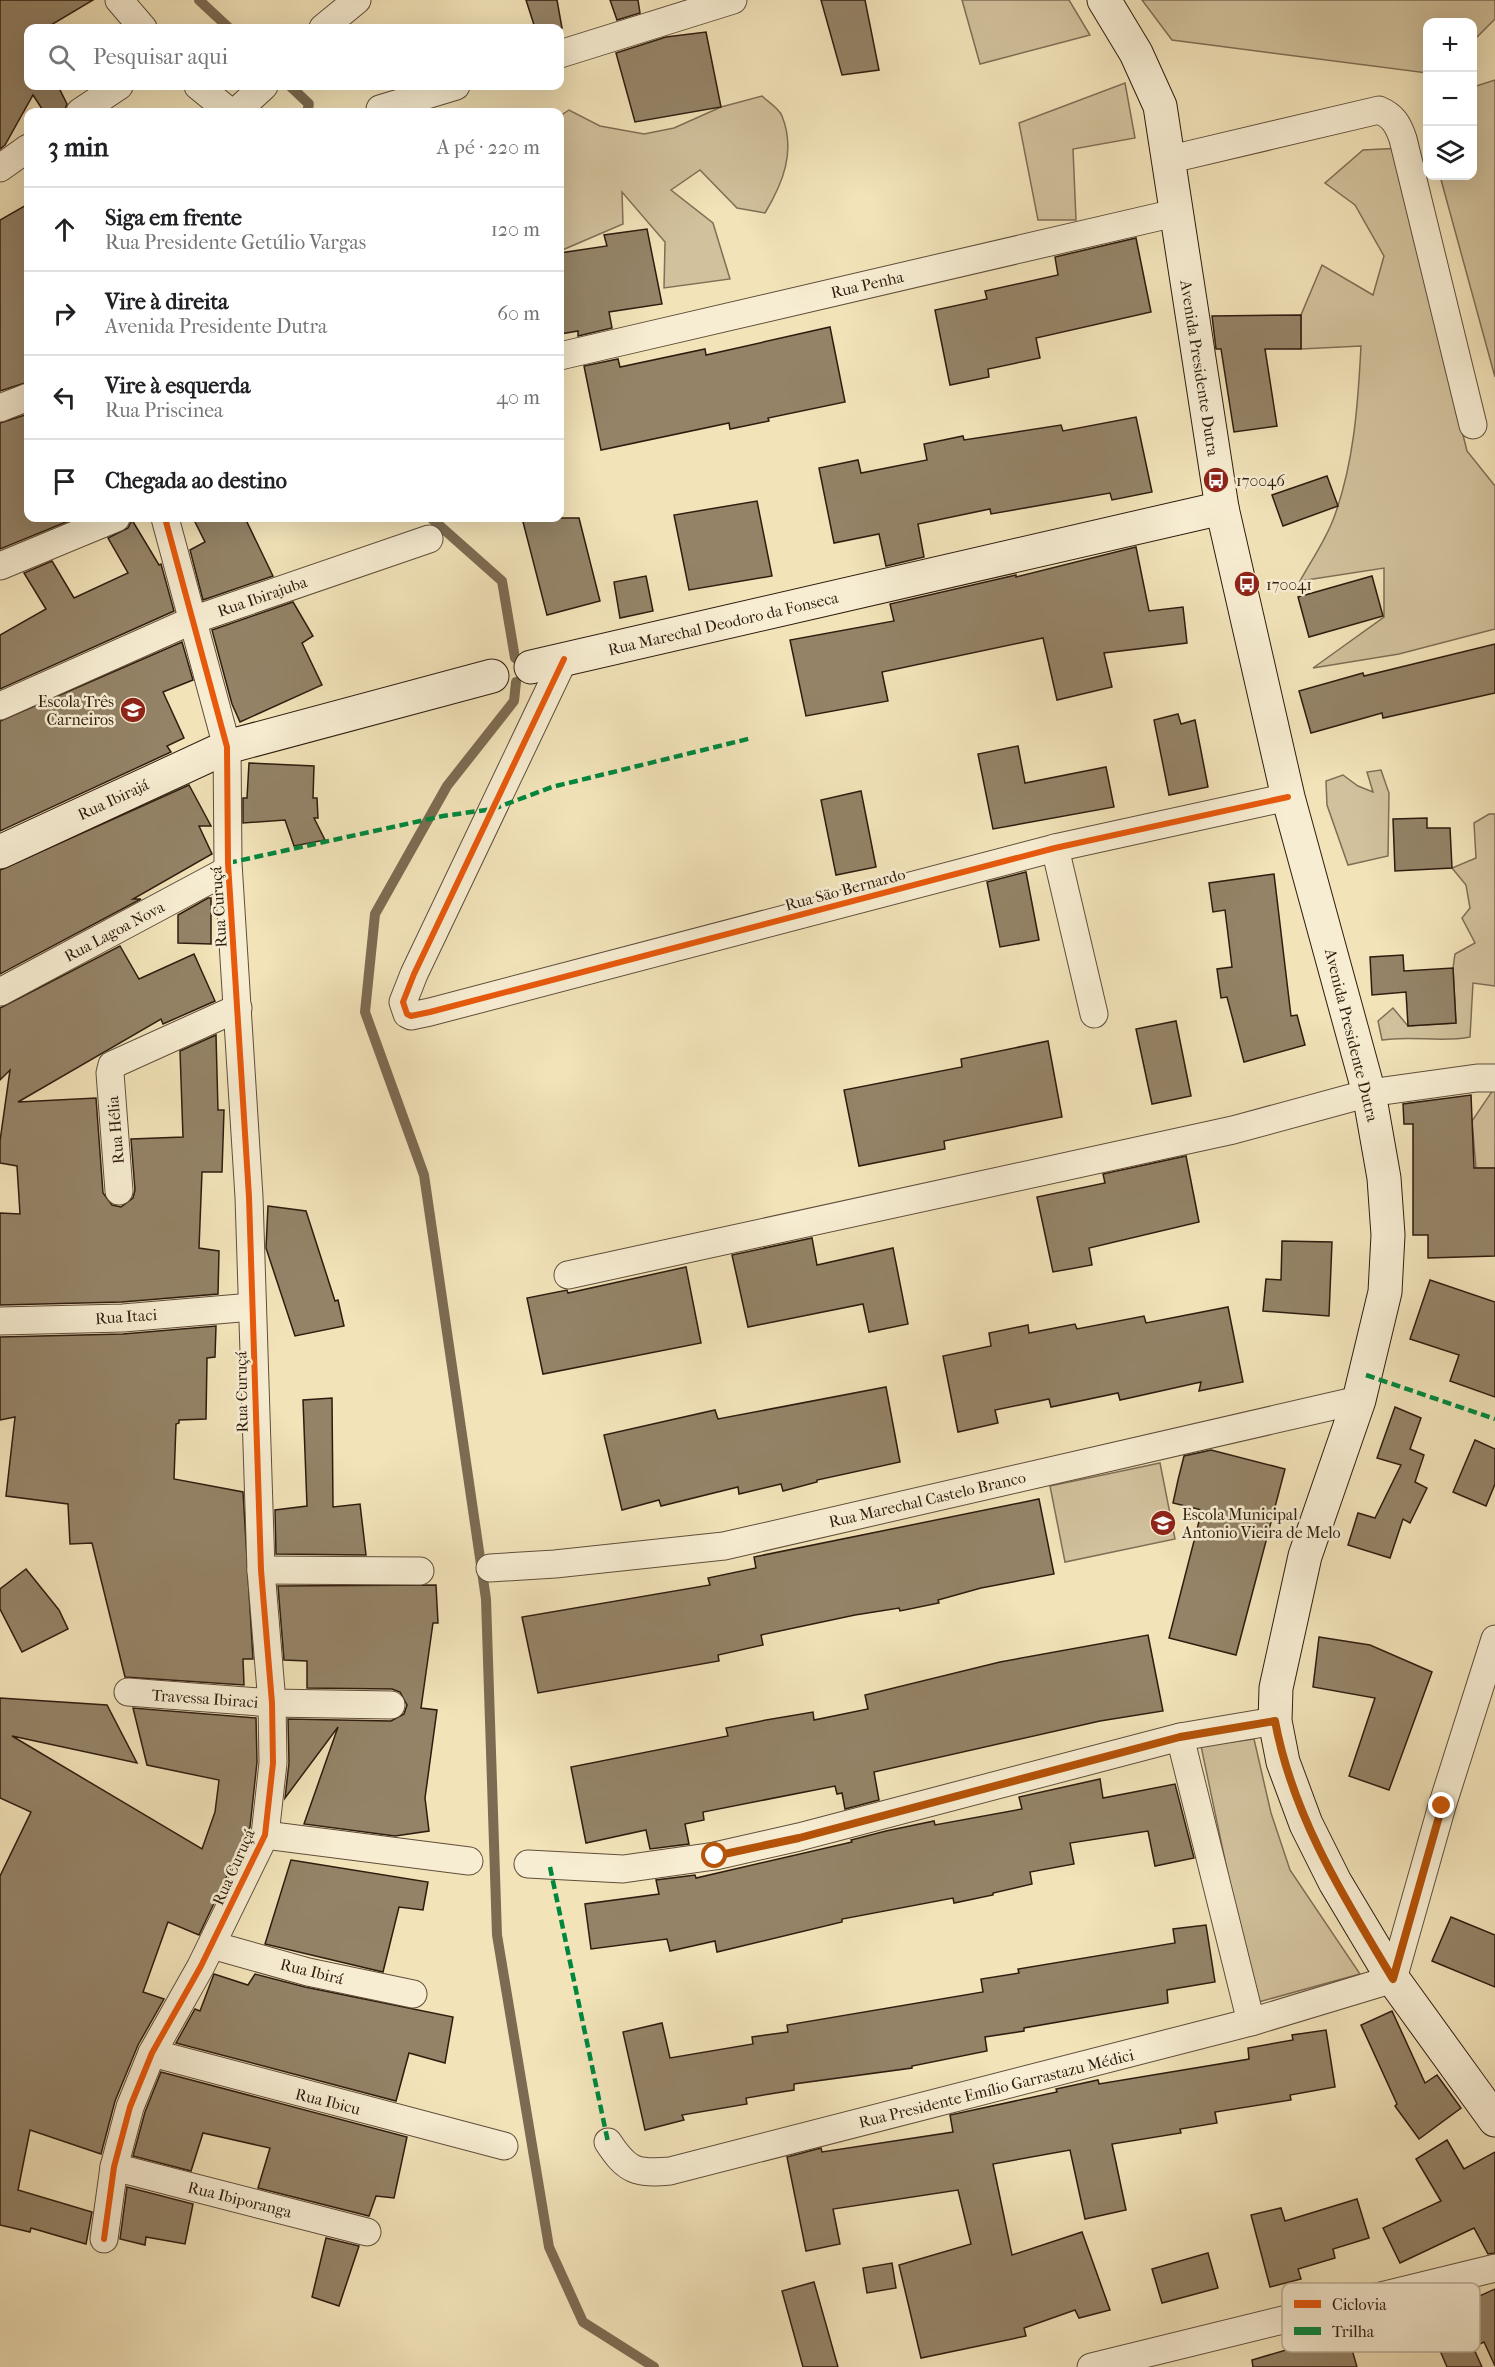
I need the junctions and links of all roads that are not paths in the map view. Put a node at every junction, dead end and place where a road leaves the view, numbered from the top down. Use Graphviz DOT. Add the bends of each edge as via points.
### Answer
graph roads {
  1 [pos="119,0"];
  2 [pos="357,0"];
  3 [pos="733,0"];
  4 [pos="1104,0"];
  5 [pos="140,24"];
  6 [pos="328,24"];
  7 [pos="564,53"];
  8 [pos="112,90"];
  9 [pos="203,90"];
  10 [pos="260,90"];
  11 [pos="443,90"];
  12 [pos="86,108"];
  13 [pos="225,108"];
  14 [pos="239,108"];
  15 [pos="383,108"];
  16 [pos="24,151"];
  17 [pos="1167,160"];
  18 [pos="0,168"];
  19 [pos="1175,213"];
  20 [pos="564,355"];
  21 [pos="24,399"];
  22 [pos="0,408"];
  23 [pos="1473,424"];
  24 [pos="1222,508"];
  25 [pos="106,522"];
  26 [pos="166,522"];
  27 [pos="429,539"];
  28 [pos="0,566"];
  29 [pos="193,620"];
  30 [pos="564,659"];
  31 [pos="531,667"];
  32 [pos="492,676"];
  33 [pos="0,706"];
  34 [pos="227,747"];
  35 [pos="1288,797"];
  36 [pos="1055,848"];
  37 [pos="0,852"];
  38 [pos="228,870"];
  39 [pos="0,992"];
  40 [pos="238,1008"];
  41 [pos="1094,1014"];
  42 [pos="1495,1078"];
  43 [pos="1369,1093"];
  44 [pos="119,1191"];
  45 [pos="568,1275"];
  46 [pos="252,1307"];
  47 [pos="0,1321"];
  48 [pos="1359,1400"];
  49 [pos="490,1568"];
  50 [pos="261,1570"];
  51 [pos="420,1571"];
  52 [pos="1495,1639"];
  53 [pos="128,1692"];
  54 [pos="272,1703"];
  55 [pos="391,1705"];
  56 [pos="1275,1721"];
  57 [pos="1180,1737"];
  58 [pos="265,1835"];
  59 [pos="469,1861"];
  60 [pos="528,1864"];
  61 [pos="212,1945"];
  62 [pos="1393,1979"];
  63 [pos="413,1994"];
  64 [pos="1251,2022"];
  65 [pos="152,2053"];
  66 [pos="1495,2120"];
  67 [pos="608,2142"];
  68 [pos="504,2146"];
  69 [pos="114,2167"];
  70 [pos="367,2232"];
  71 [pos="104,2239"];
  72 [pos="1495,2268"];
  73 [pos="1434,2283"];
  74 [pos="1282,2320"];
  75 [pos="1091,2367"];
  1 -- 5 [label="street"];
  2 -- 6 [label="street"];
  3 -- 7 [label="street"];
  4 -- 17 [label="main road, Avenida Presidente Dutra" via="1136,53 1160,106"];
  8 -- 12 [label="street"];
  9 -- 13 [label="street"];
  10 -- 14 [label="street"];
  11 -- 15 [label="street"];
  16 -- 18 [label="street"];
  17 -- 19 [label="main road, Avenida Presidente Dutra"];
  17 -- 23 [label="street" via="1379,110 1391,115 1403,138"];
  19 -- 20 [label="street, Rua Penha"];
  19 -- 24 [label="main road, Avenida Presidente Dutra"];
  21 -- 22 [label="street"];
  24 -- 30 [label="main road, Rua Marechal Deodoro da Fonseca"];
  24 -- 35 [label="main road, Avenida Presidente Dutra"];
  25 -- 28 [label="street"];
  26 -- 29 [label="street, Rua Curuçá"];
  27 -- 29 [label="street, Rua Ibirajuba"];
  29 -- 33 [label="street, Rua Ibirajuba"];
  29 -- 34 [label="street, Rua Curuçá"];
  30 -- 31 [label="main road, Rua Marechal Deodoro da Fonseca"];
  30 -- 36 [label="street, Rua São Bernardo" via="414,974 402,1002 411,1016"];
  31 -- 32 [label="street, Rua Marechal Deodoro da Fonseca"];
  32 -- 34 [label="main road, Rua Marechal Deodoro da Fonseca"];
  34 -- 37 [label="main road, Rua Ibirajá"];
  34 -- 38 [label="street, Rua Curuçá"];
  35 -- 36 [label="street, Rua São Bernardo"];
  35 -- 43 [label="main road, Avenida Presidente Dutra"];
  36 -- 41 [label="street"];
  38 -- 39 [label="street, Rua Lagoa Nova"];
  38 -- 40 [label="street, Rua Curuçá"];
  40 -- 44 [label="street, Rua Hélia" via="115,1063 110,1069"];
  40 -- 46 [label="street, Rua Curuçá"];
  42 -- 43 [label="street"];
  43 -- 45 [label="street" via="1222,1132"];
  43 -- 48 [label="main road, Avenida Presidente Dutra" via="1384,1178 1388,1235 1385,1292"];
  46 -- 47 [label="street, Rua Itaci" via="123,1318"];
  46 -- 50 [label="street, Rua Curuçá"];
  48 -- 49 [label="street, Rua Marechal Castelo Branco" via="724,1546"];
  48 -- 56 [label="main road, Avenida Presidente Dutra" via="1305,1556 1276,1688"];
  50 -- 51 [label="street"];
  50 -- 54 [label="street, Rua Curuçá"];
  52 -- 62 [label="street"];
  53 -- 54 [label="street, Travessa Ibiraci"];
  54 -- 55 [label="street, Travessa Ibiraci"];
  54 -- 58 [label="street, Rua Curuçá" via="273,1763"];
  56 -- 57 [label="street"];
  56 -- 62 [label="main road, Avenida Presidente Dutra" via="1283,1762 1306,1824 1335,1882"];
  57 -- 60 [label="street" via="799,1838 715,1856 623,1869"];
  57 -- 64 [label="street"];
  58 -- 59 [label="street"];
  58 -- 61 [label="street, Rua Curuçá"];
  61 -- 63 [label="street, Rua Ibirá" via="308,1972"];
  61 -- 65 [label="street, Rua Curuçá"];
  62 -- 64 [label="street, Rua Presidente Emílio Garrastazu Médici"];
  62 -- 66 [label="main road, Avenida Presidente Dutra"];
  64 -- 67 [label="street, Rua Presidente Emílio Garrastazu Médici" via="670,2171 643,2173 627,2166"];
  65 -- 68 [label="street, Rua Ibicu"];
  65 -- 69 [label="street, Rua Curuçá" via="130,2107"];
  69 -- 70 [label="street, Rua Ibiporanga"];
  69 -- 71 [label="street, Rua Curuçá"];
  72 -- 73 [label="street"];
  74 -- 75 [label="street"];
}
